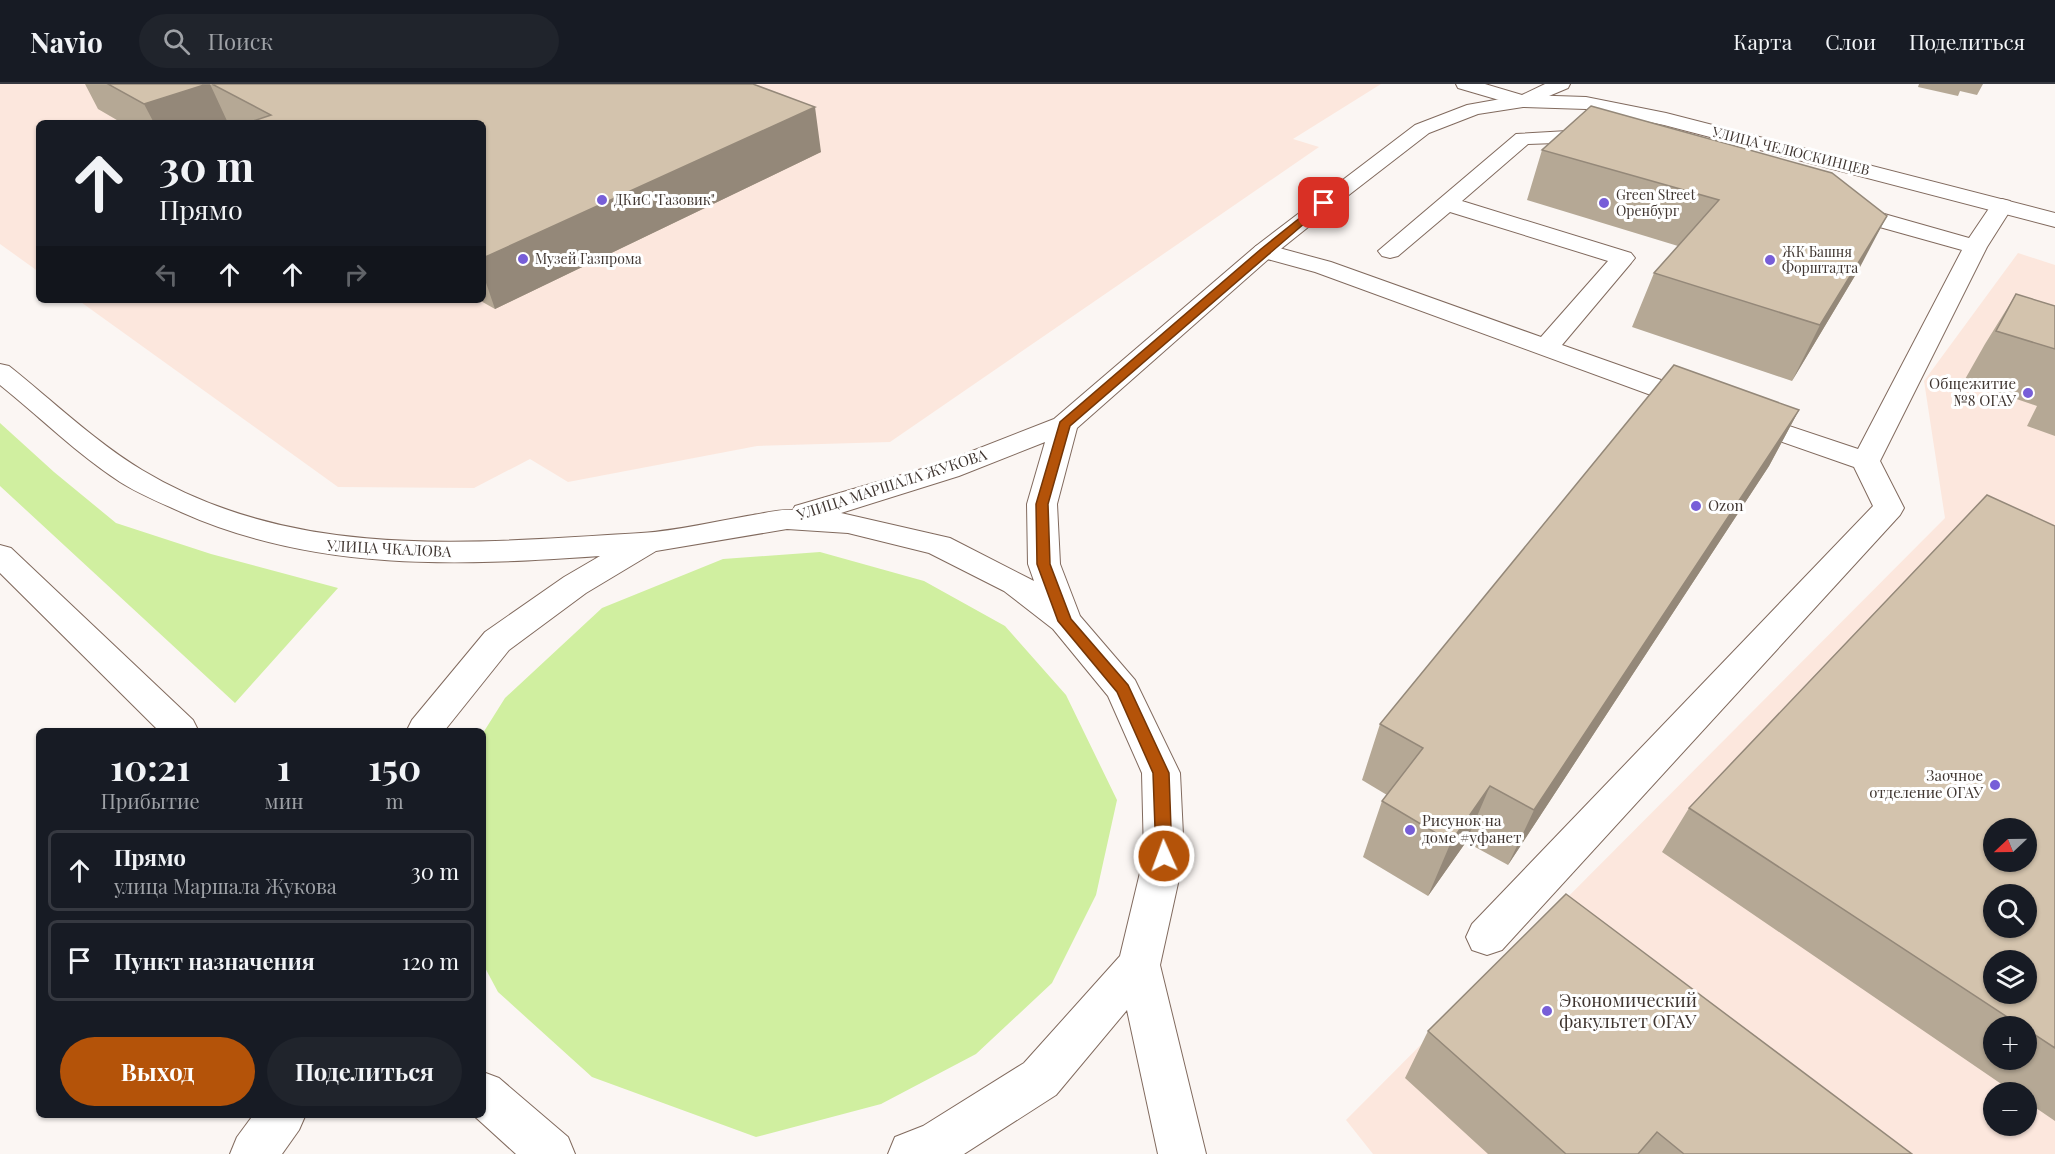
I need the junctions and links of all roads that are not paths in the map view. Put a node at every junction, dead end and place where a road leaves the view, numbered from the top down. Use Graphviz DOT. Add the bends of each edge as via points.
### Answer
graph roads {
  1 [pos="1465,84"];
  2 [pos="1561,84"];
  3 [pos="1523,101"];
  4 [pos="1619,146"];
  5 [pos="1448,204"];
  6 [pos="1826,204"];
  7 [pos="2002,206"];
  8 [pos="2055,220"];
  9 [pos="1975,247"];
  10 [pos="1264,251"];
  11 [pos="1390,251"];
  12 [pos="1545,349"];
  13 [pos="0,372"];
  14 [pos="1064,425"];
  15 [pos="1866,461"];
  16 [pos="787,519"];
  17 [pos="648,542"];
  18 [pos="0,555"];
  19 [pos="1065,621"];
  20 [pos="178,728"];
  21 [pos="426,728"];
  22 [pos="1486,937"];
  23 [pos="1138,965"];
  24 [pos="486,1097"];
  25 [pos="280,1118"];
  26 [pos="254,1154"];
  27 [pos="551,1154"];
  28 [pos="912,1154"];
  29 [pos="1182,1154"];
  1 -- 3 [label="main road"];
  2 -- 3 [label="main road"];
  3 -- 7 [label="main road, УЛИЦА ЧЕЛЮСКИНЦЕВ" via="1586,103 1666,119"];
  3 -- 10 [label="main road, УЛИЦА МАРШАЛА ЖУКОВА" via="1474,109 1422,129"];
  4 -- 5 [label="main road" via="1585,136 1523,138"];
  5 -- 11 [label="main road"];
  5 -- 12 [label="main road" via="1623,258"];
  6 -- 9 [label="main road"];
  7 -- 8 [label="main road, УЛИЦА ЧЕЛЮСКИНЦЕВ"];
  7 -- 9 [label="main road"];
  9 -- 15 [label="main road"];
  10 -- 12 [label="main road" via="1323,267"];
  10 -- 14 [label="main road, УЛИЦА МАРШАЛА ЖУКОВА"];
  12 -- 15 [label="main road"];
  13 -- 17 [label="main road, УЛИЦА ЧКАЛОВА" via="129,475 194,509 255,532 318,546 380,552 498,552"];
  14 -- 16 [label="main road, УЛИЦА МАРШАЛА ЖУКОВА" via="949,470"];
  14 -- 19 [label="main road" via="1042,504 1044,564"];
  15 -- 22 [label="main road" via="1889,508"];
  16 -- 17 [label="main road, УЛИЦА ЧКАЛОВА"];
  16 -- 19 [label="main road" via="848,523 939,545 1015,583"];
  17 -- 21 [label="main road" via="575,585 496,641"];
  18 -- 20 [label="main road"];
  19 -- 23 [label="main road" via="1123,689 1161,773 1164,856"];
  23 -- 28 [label="main road" via="1040,1079 939,1143"];
  23 -- 29 [label="main road"];
  24 -- 27 [label="main road"];
  25 -- 26 [label="main road"];
}
